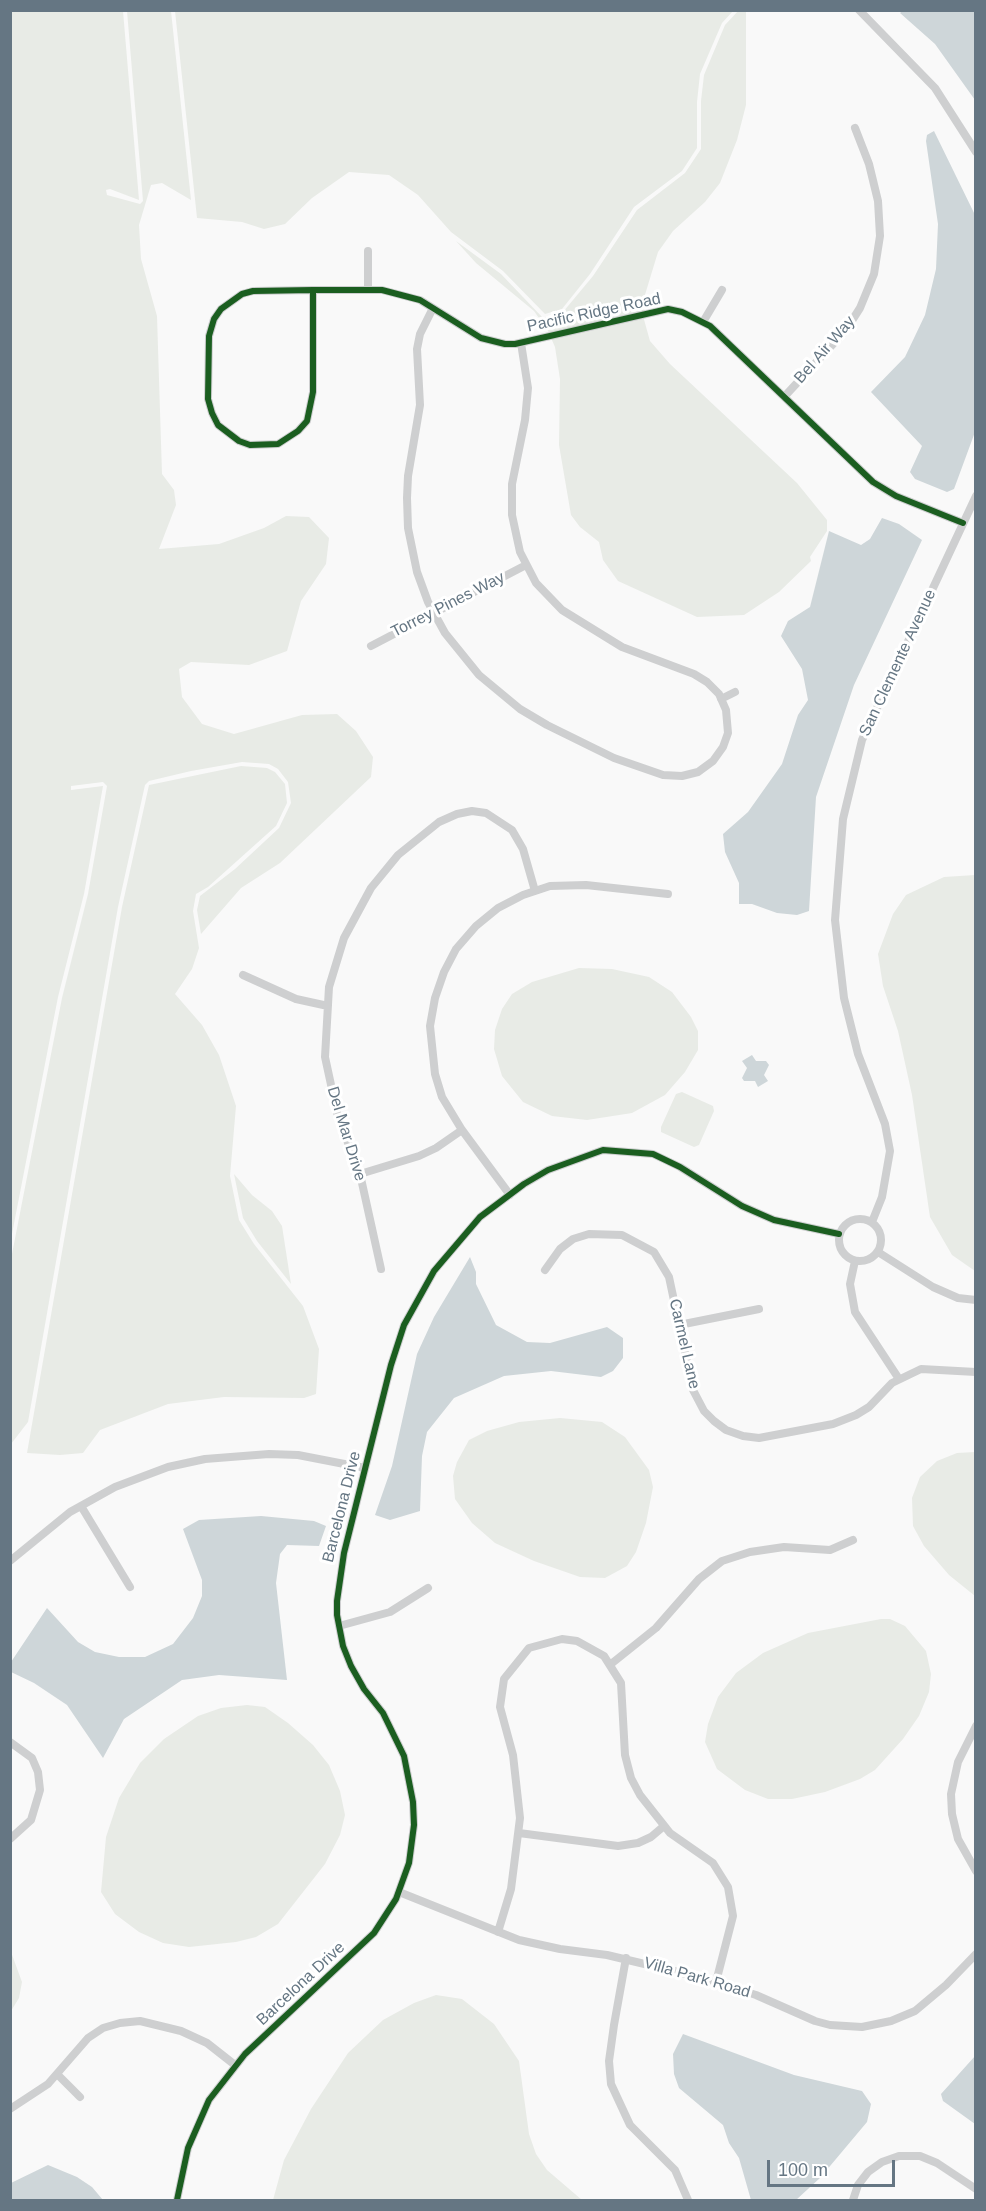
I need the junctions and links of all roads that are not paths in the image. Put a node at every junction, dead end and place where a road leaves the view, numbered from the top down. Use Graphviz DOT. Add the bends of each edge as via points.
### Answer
graph roads {
  1 [pos="859,10"];
  2 [pos="855,128"];
  3 [pos="975,152"];
  4 [pos="368,251"];
  5 [pos="313,290"];
  6 [pos="368,290"];
  7 [pos="722,290"];
  8 [pos="433,308"];
  9 [pos="703,322"];
  10 [pos="521,342"];
  11 [pos="784,397"];
  12 [pos="975,496"];
  13 [pos="963,523"];
  14 [pos="526,565"];
  15 [pos="434,613"];
  16 [pos="371,646"];
  17 [pos="735,692"];
  18 [pos="721,699"];
  19 [pos="535,891"];
  20 [pos="668,894"];
  21 [pos="243,975"];
  22 [pos="328,1006"];
  23 [pos="462,1130"];
  24 [pos="360,1174"];
  25 [pos="510,1195"];
  26 [pos="872,1222"];
  27 [pos="839,1234"];
  28 [pos="878,1252"];
  29 [pos="855,1261"];
  30 [pos="381,1269"];
  31 [pos="545,1270"];
  32 [pos="975,1300"];
  33 [pos="759,1309"];
  34 [pos="679,1326"];
  35 [pos="975,1372"];
  36 [pos="899,1378"];
  37 [pos="365,1468"];
  38 [pos="81,1506"];
  39 [pos="853,1540"];
  40 [pos="10,1561"];
  41 [pos="130,1587"];
  42 [pos="428,1588"];
  43 [pos="339,1626"];
  44 [pos="611,1664"];
  45 [pos="975,1726"];
  46 [pos="10,1742"];
  47 [pos="664,1826"];
  48 [pos="519,1833"];
  49 [pos="10,1839"];
  50 [pos="975,1871"];
  51 [pos="399,1892"];
  52 [pos="498,1932"];
  53 [pos="975,1954"];
  54 [pos="626,1958"];
  55 [pos="716,1982"];
  56 [pos="235,2065"];
  57 [pos="58,2074"];
  58 [pos="81,2097"];
  59 [pos="10,2109"];
  60 [pos="975,2189"];
  61 [pos="177,2200"];
  62 [pos="688,2200"];
  63 [pos="853,2200"];
  1 -- 3 [label="street" via="935,88"];
  2 -- 11 [label="street, Bel Air Way" via="878,201 880,236 874,274 846,330"];
  4 -- 6 [label="street"];
  5 -- 5 [label="street, Pacific Ridge Road" via="313,392 307,421 278,444 250,445 238,441 218,425 208,399 209,336 214,319 231,301 253,291"];
  5 -- 6 [label="street, Pacific Ridge Road"];
  6 -- 8 [label="street, Pacific Ridge Road" via="407,295"];
  7 -- 9 [label="street"];
  8 -- 10 [label="street, Pacific Ridge Road" via="481,338 505,344"];
  8 -- 15 [label="street" via="417,350 420,405 407,498 417,572"];
  9 -- 10 [label="street, Pacific Ridge Road" via="682,312 659,310"];
  9 -- 11 [label="street, Pacific Ridge Road"];
  10 -- 14 [label="street" via="528,388 512,484 512,514"];
  11 -- 13 [label="street, Pacific Ridge Road" via="873,482 896,496"];
  12 -- 13 [label="street, San Clemente Avenue"];
  13 -- 26 [label="street, San Clemente Avenue" via="862,740 843,819 835,920 844,998 890,1150 882,1197"];
  14 -- 15 [label="street, Torrey Pines Way"];
  14 -- 18 [label="street" via="543,592 562,610 622,647 707,682"];
  15 -- 16 [label="street, Torrey Pines Way"];
  15 -- 18 [label="street" via="479,675 520,709 614,759 663,775 698,772 713,761 728,733"];
  17 -- 18 [label="street"];
  19 -- 20 [label="street" via="550,886 586,885"];
  19 -- 22 [label="street, Del Mar Drive" via="523,849 512,830 500,820 472,811 439,822 398,855 371,888 344,938 329,987"];
  19 -- 23 [label="street" via="498,908 476,926 456,950 435,998 430,1026 435,1074 442,1097"];
  21 -- 22 [label="street" via="296,999"];
  22 -- 24 [label="street, Del Mar Drive" via="325,1057 330,1084"];
  23 -- 24 [label="street" via="419,1156"];
  23 -- 25 [label="street"];
  24 -- 30 [label="street, Del Mar Drive"];
  25 -- 27 [label="street, Barcelona Drive" via="577,1157 603,1150 636,1150 680,1167 742,1206 774,1220"];
  25 -- 37 [label="street, Barcelona Drive" via="457,1241 418,1298 391,1365"];
  26 -- 27 [label="street" via="850,1220"];
  26 -- 28 [label="street" via="882,1238"];
  27 -- 29 [label="street" via="840,1248"];
  28 -- 29 [label="street" via="870,1259"];
  28 -- 32 [label="street" via="933,1287 958,1298"];
  29 -- 36 [label="street" via="850,1284 855,1312"];
  31 -- 34 [label="street, Carmel Lane" via="573,1239 589,1234 622,1235 654,1252 662,1263 669,1277"];
  33 -- 34 [label="street"];
  34 -- 36 [label="street, Carmel Lane" via="693,1390 704,1411 726,1430 743,1436 759,1438 833,1424 856,1415"];
  35 -- 36 [label="street, Carmel Lane" via="921,1369"];
  37 -- 38 [label="street" via="298,1455 242,1454 168,1467"];
  37 -- 43 [label="street, Barcelona Drive" via="339,1579"];
  38 -- 40 [label="street"];
  38 -- 41 [label="street"];
  39 -- 44 [label="street" via="830,1550 784,1547 722,1561 699,1579 656,1628"];
  42 -- 43 [label="street" via="390,1612"];
  43 -- 51 [label="street, Barcelona Drive" via="351,1666 384,1713 404,1756 414,1825 409,1863"];
  44 -- 47 [label="street" via="624,1700 622,1730 631,1778"];
  44 -- 48 [label="street" via="591,1647 562,1639 529,1648 507,1674 500,1707 518,1786"];
  45 -- 50 [label="street" via="958,1762 951,1794 958,1839"];
  46 -- 49 [label="street" via="32,1758 40,1790 31,1820"];
  47 -- 48 [label="street" via="638,1843 618,1846"];
  47 -- 55 [label="street" via="713,1863 728,1887 734,1916"];
  48 -- 52 [label="street" via="511,1889"];
  51 -- 52 [label="street, Villa Park Road"];
  51 -- 56 [label="street, Barcelona Drive" via="374,1933"];
  52 -- 54 [label="street, Villa Park Road" via="560,1949"];
  53 -- 55 [label="street, Villa Park Road" via="915,2011 862,2027 815,2021"];
  54 -- 55 [label="street, Villa Park Road"];
  54 -- 62 [label="street" via="609,2061 611,2084 630,2125 675,2170"];
  56 -- 57 [label="street" via="191,2034 150,2022 130,2022 111,2025 88,2038"];
  56 -- 61 [label="street, Barcelona Drive" via="209,2100 196,2126"];
  57 -- 58 [label="street"];
  57 -- 59 [label="street"];
  60 -- 63 [label="street" via="938,2163 920,2156 898,2156 868,2172"];
}
